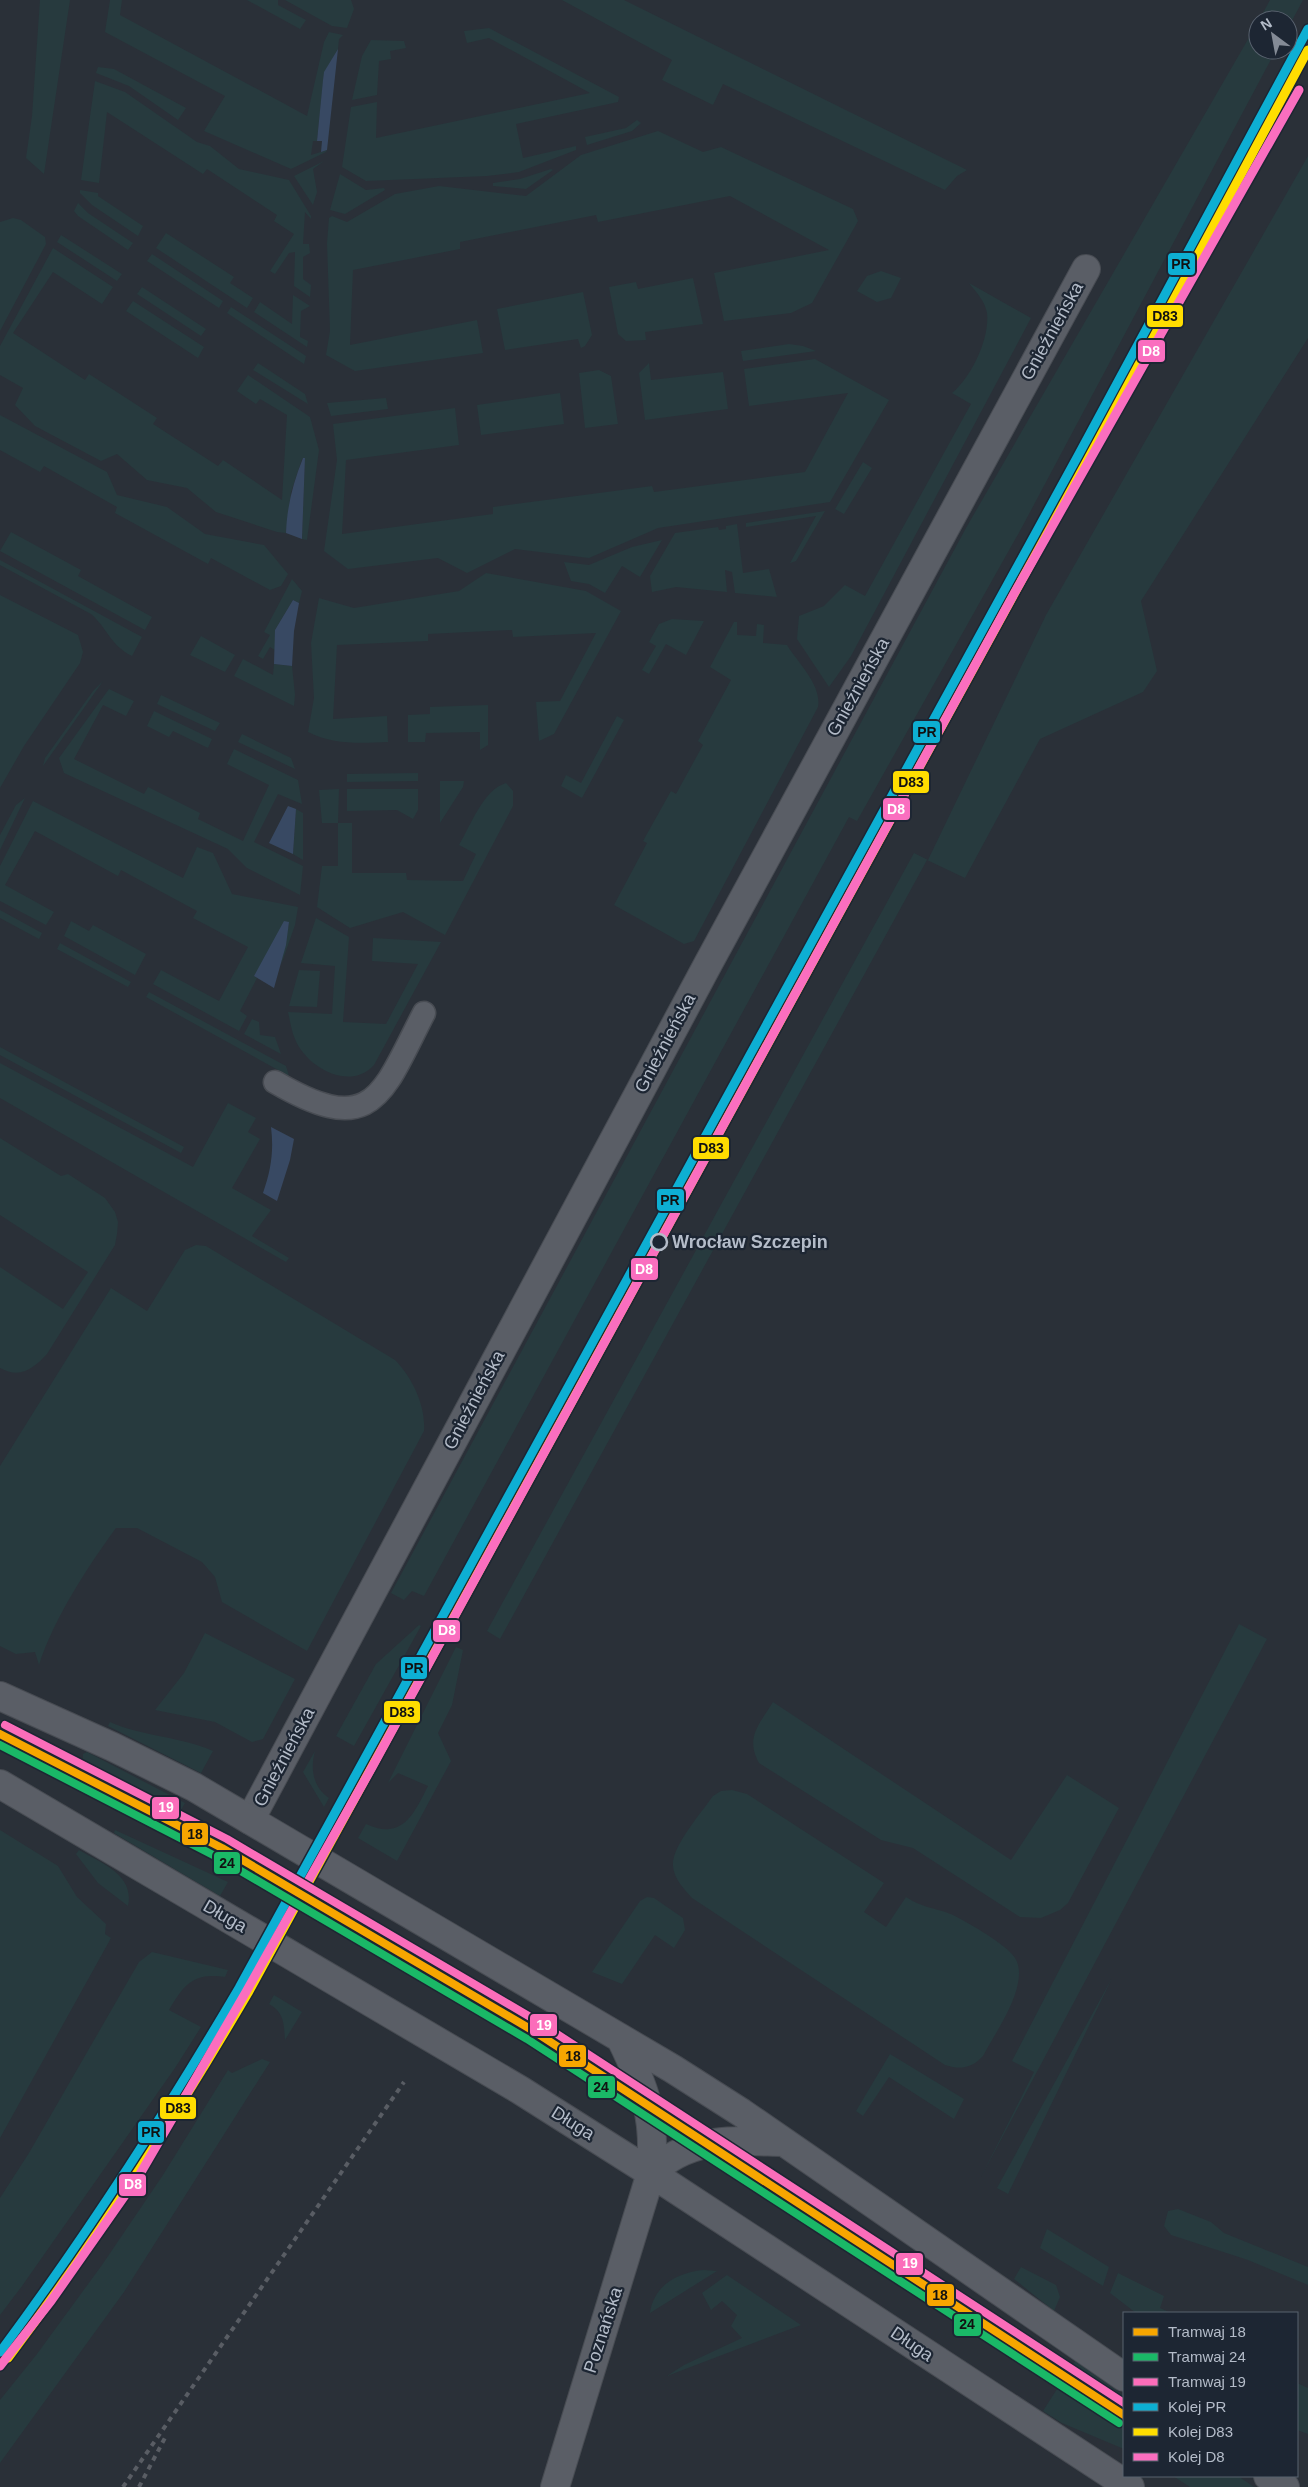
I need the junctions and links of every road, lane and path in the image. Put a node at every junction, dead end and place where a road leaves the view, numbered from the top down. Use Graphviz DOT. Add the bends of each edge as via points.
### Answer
graph roads {
  1 [pos="1086,269"];
  2 [pos="424,1012"];
  3 [pos="275,1082"];
  4 [pos="0,1696"];
  5 [pos="0,1784"];
  6 [pos="250,1820"];
  7 [pos="621,2039"];
  8 [pos="784,2142"];
  9 [pos="651,2172"];
  10 [pos="1123,2376"];
  11 [pos="1270,2477"];
  12 [pos="556,2487"];
  13 [pos="1130,2487"];
  14 [pos="1285,2487"];
  1 -- 6 [label="street, Gnieźnieńska" via="712,956"];
  2 -- 3 [label="street" via="388,1082 366,1104 349,1110 335,1107 306,1098"];
  4 -- 6 [label="street" via="194,1787"];
  5 -- 9 [label="street, Długa" via="512,2085"];
  6 -- 7 [label="street"];
  7 -- 8 [label="street"];
  7 -- 9 [label="street, Poznańska" via="642,2081 651,2116 654,2143"];
  8 -- 9 [label="street" via="726,2140 696,2145 664,2160"];
  8 -- 10 [label="street"];
  9 -- 12 [label="street, Poznańska"];
  9 -- 13 [label="street, Długa"];
  11 -- 14 [label="street"];
}
